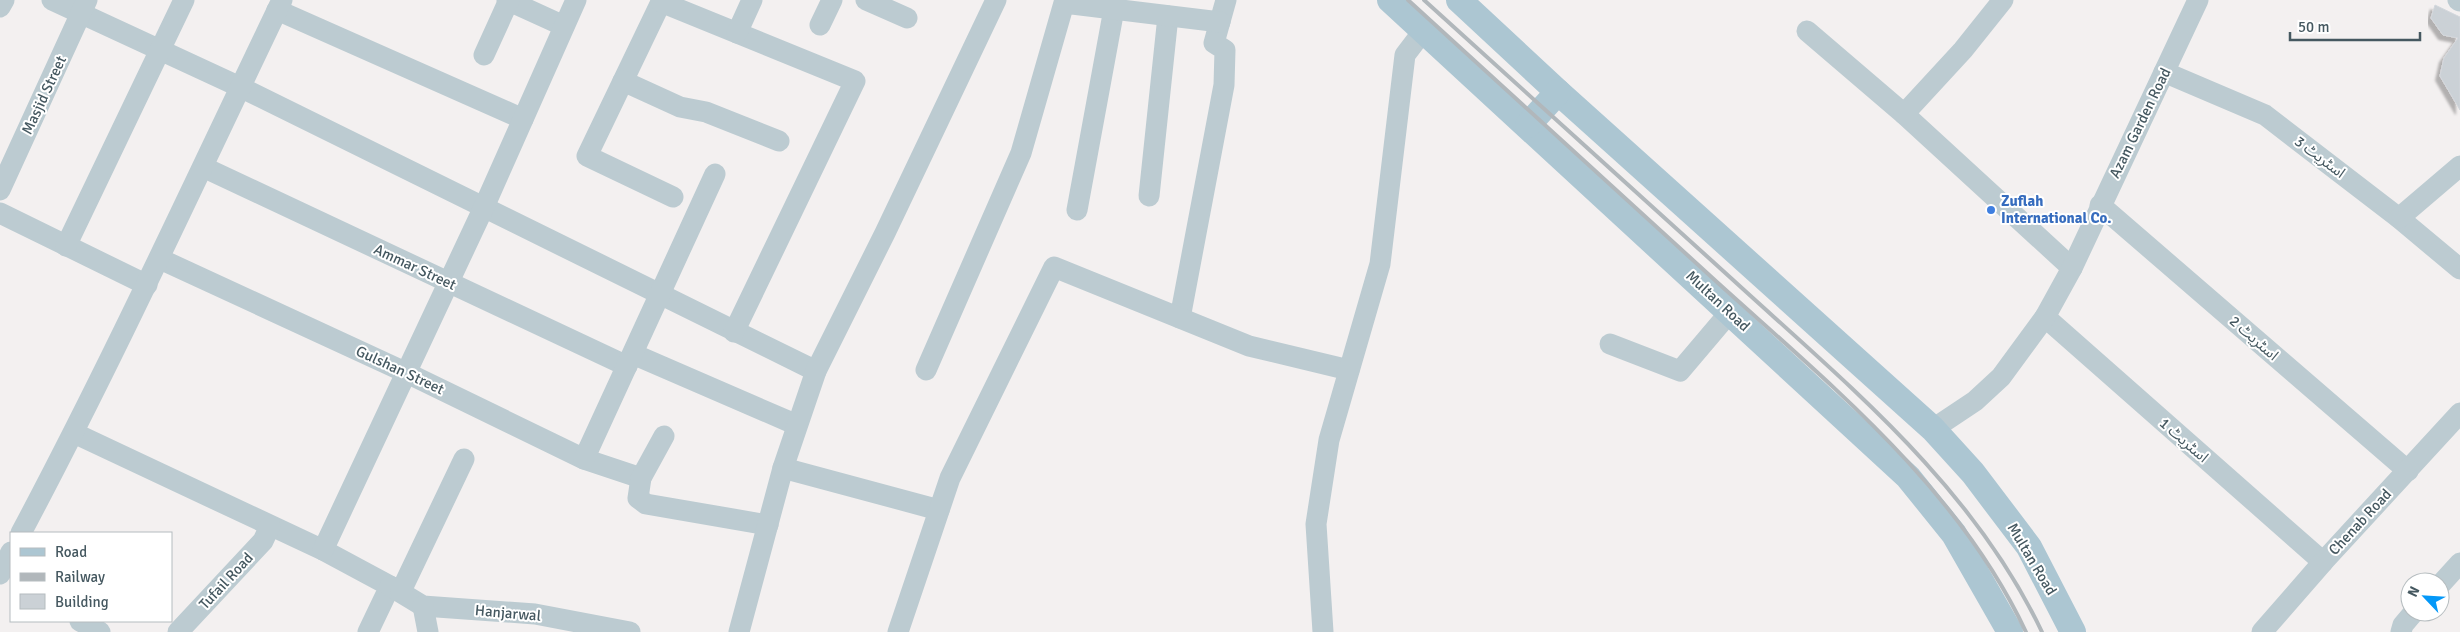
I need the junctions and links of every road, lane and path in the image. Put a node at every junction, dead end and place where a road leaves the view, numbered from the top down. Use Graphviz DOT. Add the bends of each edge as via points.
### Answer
graph roads {
  1 [pos="4,0"];
  2 [pos="52,0"];
  3 [pos="184,0"];
  4 [pos="508,0"];
  5 [pos="576,0"];
  6 [pos="752,0"];
  7 [pos="832,0"];
  8 [pos="866,0"];
  9 [pos="996,0"];
  10 [pos="1226,0"];
  11 [pos="1390,0"];
  12 [pos="1459,0"];
  13 [pos="2003,0"];
  14 [pos="2198,0"];
  15 [pos="661,1"];
  16 [pos="279,5"];
  17 [pos="0,7"];
  18 [pos="84,7"];
  19 [pos="1114,9"];
  20 [pos="1168,16"];
  21 [pos="908,18"];
  22 [pos="1220,22"];
  23 [pos="820,25"];
  24 [pos="564,26"];
  25 [pos="1424,30"];
  26 [pos="1807,32"];
  27 [pos="737,33"];
  28 [pos="160,50"];
  29 [pos="484,55"];
  30 [pos="2164,72"];
  31 [pos="623,80"];
  32 [pos="240,87"];
  33 [pos="1558,92"];
  34 [pos="1904,114"];
  35 [pos="523,119"];
  36 [pos="1528,125"];
  37 [pos="779,141"];
  38 [pos="2460,166"];
  39 [pos="203,167"];
  40 [pos="715,174"];
  41 [pos="0,190"];
  42 [pos="1149,196"];
  43 [pos="673,198"];
  44 [pos="2100,205"];
  45 [pos="484,207"];
  46 [pos="1077,210"];
  47 [pos="0,213"];
  48 [pos="2400,218"];
  49 [pos="66,246"];
  50 [pos="160,259"];
  51 [pos="2072,268"];
  52 [pos="2460,269"];
  53 [pos="448,282"];
  54 [pos="147,285"];
  55 [pos="660,295"];
  56 [pos="1730,312"];
  57 [pos="2045,317"];
  58 [pos="1180,318"];
  59 [pos="734,332"];
  60 [pos="1610,344"];
  61 [pos="630,360"];
  62 [pos="926,370"];
  63 [pos="1349,370"];
  64 [pos="816,371"];
  65 [pos="407,373"];
  66 [pos="2460,413"];
  67 [pos="797,425"];
  68 [pos="1933,429"];
  69 [pos="74,433"];
  70 [pos="664,436"];
  71 [pos="464,459"];
  72 [pos="584,459"];
  73 [pos="782,468"];
  74 [pos="2408,471"];
  75 [pos="641,478"];
  76 [pos="939,510"];
  77 [pos="768,525"];
  78 [pos="270,526"];
  79 [pos="22,532"];
  80 [pos="323,550"];
  81 [pos="10,554"];
  82 [pos="2323,562"];
  83 [pos="0,575"];
  84 [pos="396,589"];
  85 [pos="423,606"];
  86 [pos="82,622"];
  87 [pos="100,632"];
  88 [pos="178,632"];
  89 [pos="368,632"];
  90 [pos="428,632"];
  91 [pos="630,632"];
  92 [pos="739,632"];
  93 [pos="898,632"];
  94 [pos="1324,632"];
  95 [pos="2010,632"];
  96 [pos="2073,632"];
  97 [pos="2262,632"];
  1 -- 17 [label="street"];
  2 -- 18 [label="street"];
  3 -- 28 [label="street"];
  4 -- 24 [label="street"];
  4 -- 29 [label="street"];
  5 -- 24 [label="street"];
  6 -- 27 [label="street"];
  7 -- 23 [label="street"];
  8 -- 21 [label="street"];
  9 -- 64 [label="street"];
  10 -- 22 [label="street"];
  11 -- 25 [label="main road, Multan Road"];
  12 -- 33 [label="main road, Multan Road"];
  13 -- 34 [label="street" via="1963,50"];
  14 -- 30 [label="street, Azam Garden Road"];
  15 -- 27 [label="street"];
  15 -- 31 [label="street"];
  16 -- 32 [label="street"];
  16 -- 35 [label="street"];
  18 -- 28 [label="street"];
  18 -- 41 [label="street, Masjid Street"];
  19 -- 20 [label="street"];
  19 -- 46 [label="street"];
  19 -- 62 [label="street" via="1064,3 1021,153"];
  20 -- 22 [label="street"];
  20 -- 42 [label="street"];
  22 -- 58 [label="street" via="1214,43 1226,50 1224,85"];
  24 -- 35 [label="street"];
  25 -- 36 [label="main road, Multan Road"];
  25 -- 63 [label="street" via="1406,56 1380,264"];
  26 -- 34 [label="street"];
  27 -- 59 [label="street" via="855,81"];
  28 -- 32 [label="street"];
  28 -- 49 [label="street"];
  30 -- 44 [label="street, Azam Garden Road"];
  30 -- 48 [label="street, اسٹریٹ 3" via="2265,115"];
  31 -- 37 [label="street" via="680,107 706,112"];
  31 -- 43 [label="street" via="587,156"];
  32 -- 39 [label="street"];
  32 -- 45 [label="street"];
  33 -- 36 [label="main road"];
  33 -- 68 [label="main road, Multan Road"];
  34 -- 51 [label="street"];
  35 -- 45 [label="street"];
  36 -- 56 [label="main road, Multan Road"];
  38 -- 48 [label="street"];
  39 -- 50 [label="street"];
  39 -- 53 [label="street, Ammar Street"];
  40 -- 55 [label="street"];
  44 -- 51 [label="street, Azam Garden Road"];
  44 -- 74 [label="street, اسٹریٹ 2"];
  45 -- 53 [label="street"];
  45 -- 55 [label="street"];
  47 -- 49 [label="street"];
  48 -- 52 [label="street, اسٹریٹ 3"];
  49 -- 54 [label="street"];
  50 -- 54 [label="street"];
  50 -- 65 [label="street, Gulshan Street"];
  51 -- 57 [label="street, Azam Garden Road"];
  53 -- 61 [label="street, Ammar Street"];
  53 -- 65 [label="street"];
  54 -- 69 [label="street"];
  55 -- 59 [label="street"];
  55 -- 61 [label="street"];
  56 -- 60 [label="street" via="1680,370"];
  56 -- 95 [label="main road, Multan Road" via="1908,477 1954,534"];
  57 -- 68 [label="street, Azam Garden Road" via="2002,377 1975,402"];
  57 -- 82 [label="street, اسٹریٹ 1"];
  58 -- 63 [label="street" via="1249,346"];
  58 -- 76 [label="street" via="1054,266 950,478"];
  59 -- 64 [label="street"];
  61 -- 67 [label="street, Ammar Street"];
  61 -- 72 [label="street"];
  63 -- 94 [label="street" via="1329,440 1316,524"];
  64 -- 67 [label="street"];
  65 -- 72 [label="street, Gulshan Street"];
  65 -- 80 [label="street"];
  66 -- 74 [label="street, Chenab Road"];
  67 -- 73 [label="street"];
  68 -- 96 [label="main road, Multan Road" via="2029,547"];
  69 -- 78 [label="street"];
  69 -- 79 [label="street"];
  70 -- 75 [label="street"];
  71 -- 84 [label="street"];
  72 -- 75 [label="street, Gulshan Street"];
  73 -- 76 [label="street"];
  73 -- 77 [label="street"];
  74 -- 82 [label="street, Chenab Road"];
  75 -- 77 [label="street" via="638,498 646,504"];
  76 -- 93 [label="street"];
  77 -- 92 [label="street"];
  78 -- 80 [label="street"];
  78 -- 88 [label="street, Tufail Road" via="263,541"];
  80 -- 84 [label="street"];
  81 -- 83 [label="street"];
  82 -- 97 [label="street, Chenab Road"];
  84 -- 85 [label="street"];
  84 -- 89 [label="street"];
  85 -- 90 [label="street"];
  85 -- 91 [label="street, Hanjarwal" via="535,614"];
  86 -- 87 [label="street"];
}
